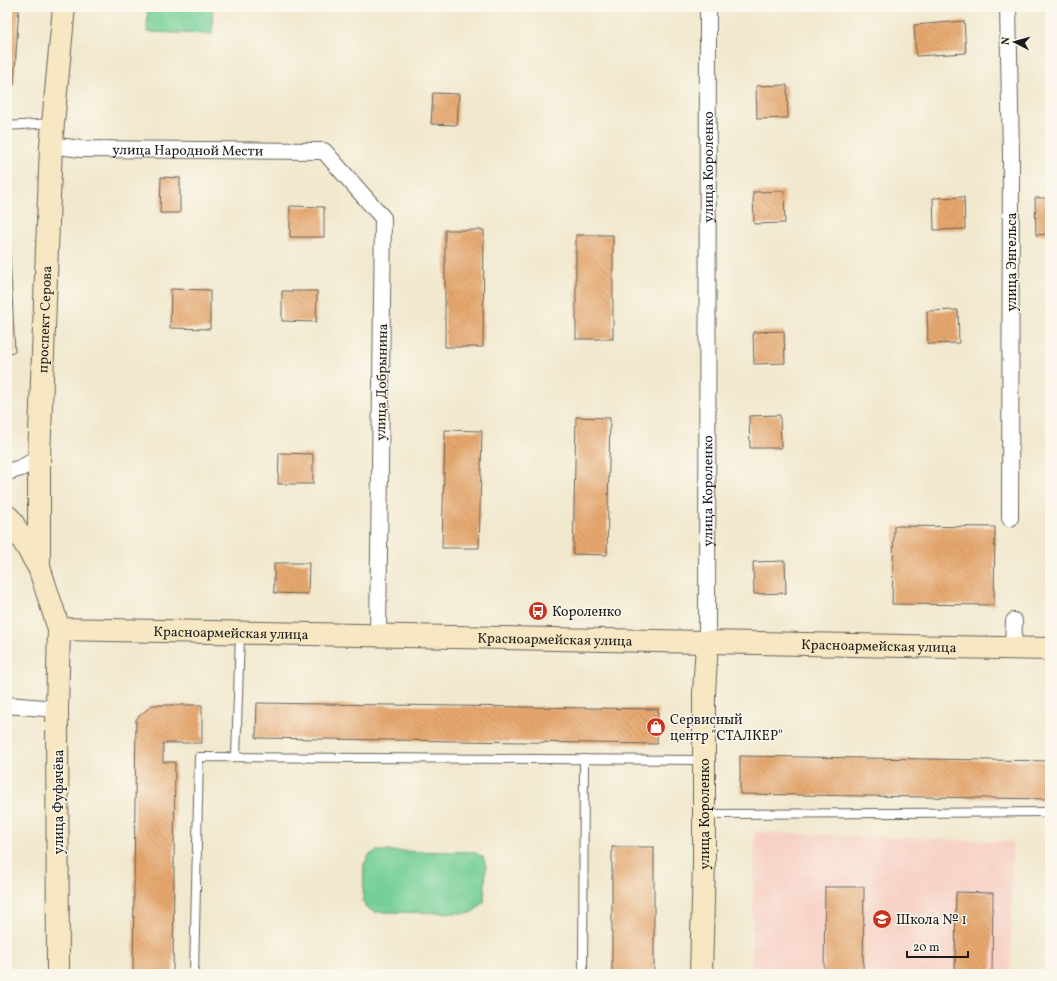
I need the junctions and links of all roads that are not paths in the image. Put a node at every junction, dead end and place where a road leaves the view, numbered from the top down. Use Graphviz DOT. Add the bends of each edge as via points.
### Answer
graph roads {
  1 [pos="64,7"];
  2 [pos="708,7"];
  3 [pos="1008,7"];
  4 [pos="52,124"];
  5 [pos="7,126"];
  6 [pos="51,146"];
  7 [pos="324,151"];
  8 [pos="39,458"];
  9 [pos="7,472"];
  10 [pos="7,516"];
  11 [pos="1010,518"];
  12 [pos="39,567"];
  13 [pos="1014,621"];
  14 [pos="59,629"];
  15 [pos="240,633"];
  16 [pos="378,635"];
  17 [pos="707,643"];
  18 [pos="1013,648"];
  19 [pos="1050,649"];
  20 [pos="7,705"];
  21 [pos="57,709"];
  22 [pos="236,757"];
  23 [pos="584,759"];
  24 [pos="704,760"];
  25 [pos="1050,812"];
  26 [pos="704,814"];
  27 [pos="58,974"];
  28 [pos="194,974"];
  29 [pos="583,974"];
  30 [pos="701,974"];
  1 -- 4 [label="street, проспект Серова"];
  2 -- 17 [label="street, улица Короленко"];
  3 -- 11 [label="street, улица Энгельса" via="1011,154"];
  4 -- 5 [label="lane"];
  4 -- 6 [label="street, проспект Серова"];
  6 -- 7 [label="street, улица Народной Мести"];
  6 -- 8 [label="street, проспект Серова"];
  7 -- 16 [label="street, улица Добрынина" via="383,218"];
  8 -- 9 [label="street"];
  8 -- 12 [label="street, проспект Серова"];
  10 -- 12 [label="street"];
  12 -- 14 [label="street, проспект Серова"];
  13 -- 18 [label="street"];
  14 -- 15 [label="street, Красноармейская улица"];
  14 -- 21 [label="street, улица Фуфачёва"];
  15 -- 16 [label="street, Красноармейская улица"];
  15 -- 22 [label="lane"];
  16 -- 17 [label="street, Красноармейская улица"];
  17 -- 18 [label="street, Красноармейская улица"];
  17 -- 24 [label="street, улица Короленко"];
  18 -- 19 [label="street, Красноармейская улица"];
  20 -- 21 [label="street"];
  21 -- 27 [label="street, улица Фуфачёва"];
  22 -- 23 [label="lane"];
  22 -- 28 [label="lane" via="199,757"];
  23 -- 24 [label="lane"];
  23 -- 29 [label="lane"];
  24 -- 26 [label="street, улица Короленко"];
  25 -- 26 [label="lane"];
  26 -- 30 [label="street, улица Короленко"];
}
